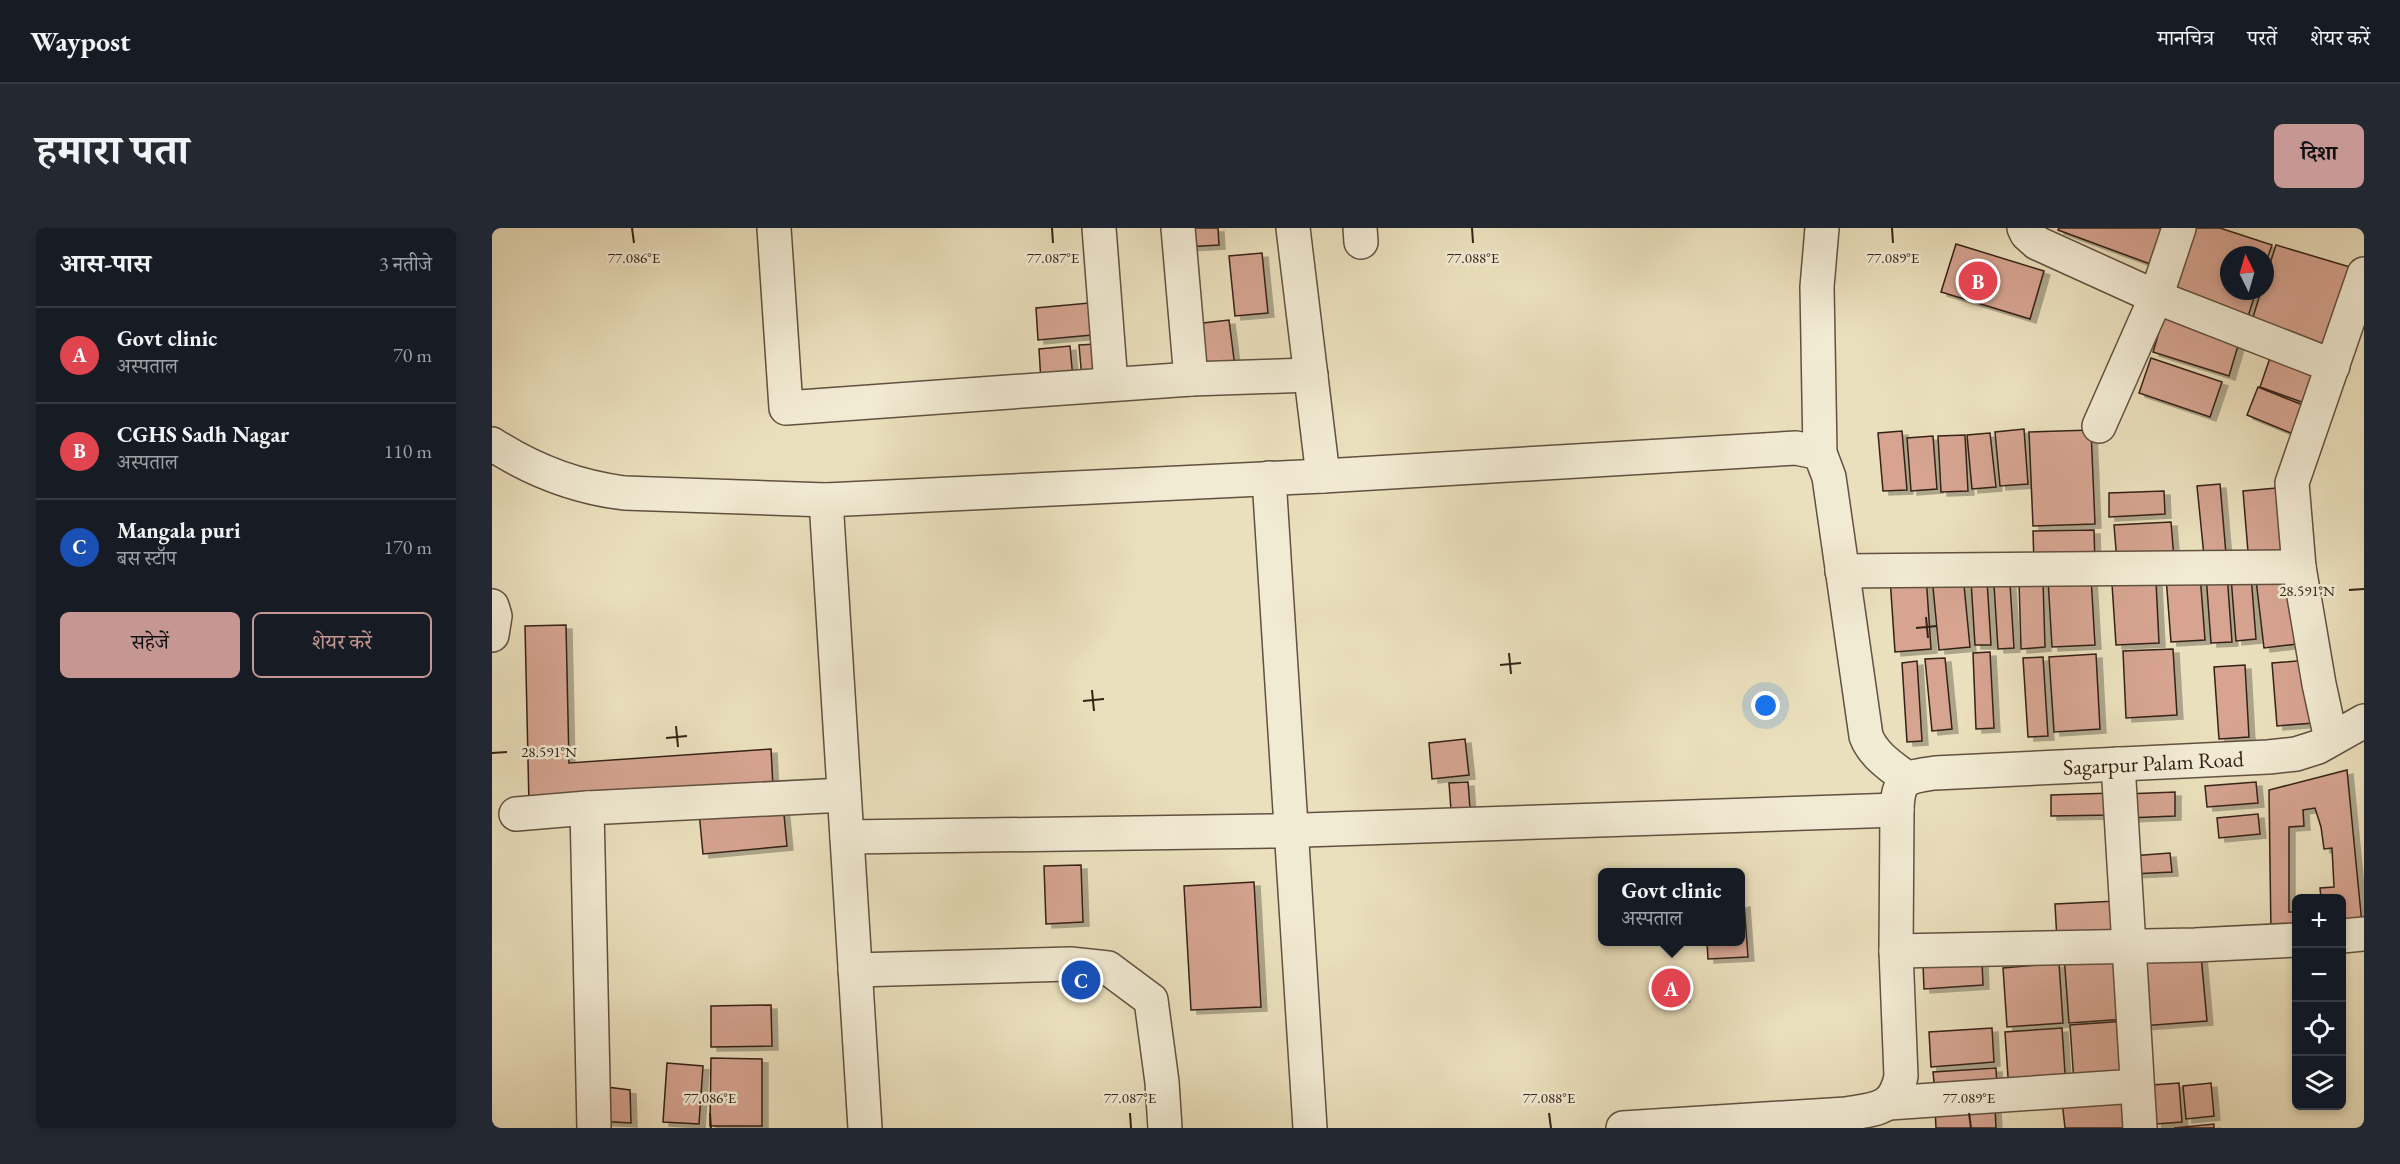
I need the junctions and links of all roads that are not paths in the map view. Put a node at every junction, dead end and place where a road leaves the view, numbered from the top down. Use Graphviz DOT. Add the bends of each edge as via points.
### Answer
graph roads {
  1 [pos="774,228"];
  2 [pos="1099,228"];
  3 [pos="1178,228"];
  4 [pos="1293,228"];
  5 [pos="1822,228"];
  6 [pos="2024,228"];
  7 [pos="2180,228"];
  8 [pos="2364,274"];
  9 [pos="2156,297"];
  10 [pos="2333,366"];
  11 [pos="1311,375"];
  12 [pos="1191,379"];
  13 [pos="1111,384"];
  14 [pos="2099,426"];
  15 [pos="492,444"];
  16 [pos="1820,453"];
  17 [pos="1323,476"];
  18 [pos="1269,478"];
  19 [pos="826,500"];
  20 [pos="2299,567"];
  21 [pos="1842,571"];
  22 [pos="492,606"];
  23 [pos="492,635"];
  24 [pos="2364,721"];
  25 [pos="2331,739"];
  26 [pos="2118,764"];
  27 [pos="1922,776"];
  28 [pos="844,795"];
  29 [pos="587,808"];
  30 [pos="1897,810"];
  31 [pos="516,814"];
  32 [pos="1291,830"];
  33 [pos="847,837"];
  34 [pos="2364,934"];
  35 [pos="2346,936"];
  36 [pos="2292,940"];
  37 [pos="2128,946"];
  38 [pos="1896,951"];
  39 [pos="855,970"];
  40 [pos="2136,1086"];
  41 [pos="1889,1103"];
  42 [pos="594,1128"];
  43 [pos="865,1128"];
  44 [pos="1165,1128"];
  45 [pos="1310,1128"];
  46 [pos="1623,1128"];
  47 [pos="2140,1128"];
  1 -- 13 [label="street" via="786,408"];
  2 -- 13 [label="street"];
  3 -- 12 [label="street"];
  4 -- 11 [label="street"];
  5 -- 16 [label="street" via="1817,287"];
  6 -- 9 [label="street" via="2037,243"];
  7 -- 9 [label="street"];
  8 -- 10 [label="street"];
  9 -- 10 [label="street"];
  9 -- 14 [label="street"];
  10 -- 20 [label="street" via="2292,483"];
  11 -- 12 [label="street"];
  11 -- 17 [label="street"];
  12 -- 13 [label="street"];
  15 -- 19 [label="street" via="538,469 598,490"];
  16 -- 17 [label="street" via="1796,448"];
  16 -- 21 [label="street" via="1829,477"];
  17 -- 18 [label="street"];
  18 -- 19 [label="street"];
  18 -- 32 [label="street"];
  19 -- 28 [label="street"];
  20 -- 21 [label="street"];
  20 -- 25 [label="street"];
  21 -- 27 [label="street" via="1869,745 1877,755"];
  22 -- 23 [label="street"];
  24 -- 25 [label="street, Sagarpur Palam Road"];
  25 -- 26 [label="street, Sagarpur Palam Road" via="2296,754"];
  26 -- 27 [label="street, Sagarpur Palam Road"];
  26 -- 37 [label="street"];
  27 -- 30 [label="street" via="1901,784"];
  28 -- 29 [label="street"];
  28 -- 33 [label="street"];
  29 -- 31 [label="street"];
  29 -- 42 [label="street"];
  30 -- 32 [label="street"];
  30 -- 38 [label="street"];
  32 -- 33 [label="street"];
  32 -- 45 [label="street"];
  33 -- 39 [label="street"];
  34 -- 35 [label="street"];
  36 -- 37 [label="street"];
  37 -- 38 [label="street"];
  37 -- 40 [label="street"];
  38 -- 41 [label="street" via="1901,1076"];
  39 -- 43 [label="street"];
  39 -- 44 [label="street" via="1070,964 1108,968 1151,1000"];
  40 -- 41 [label="street"];
  40 -- 47 [label="street"];
  41 -- 46 [label="street" via="1846,1114"];
}
